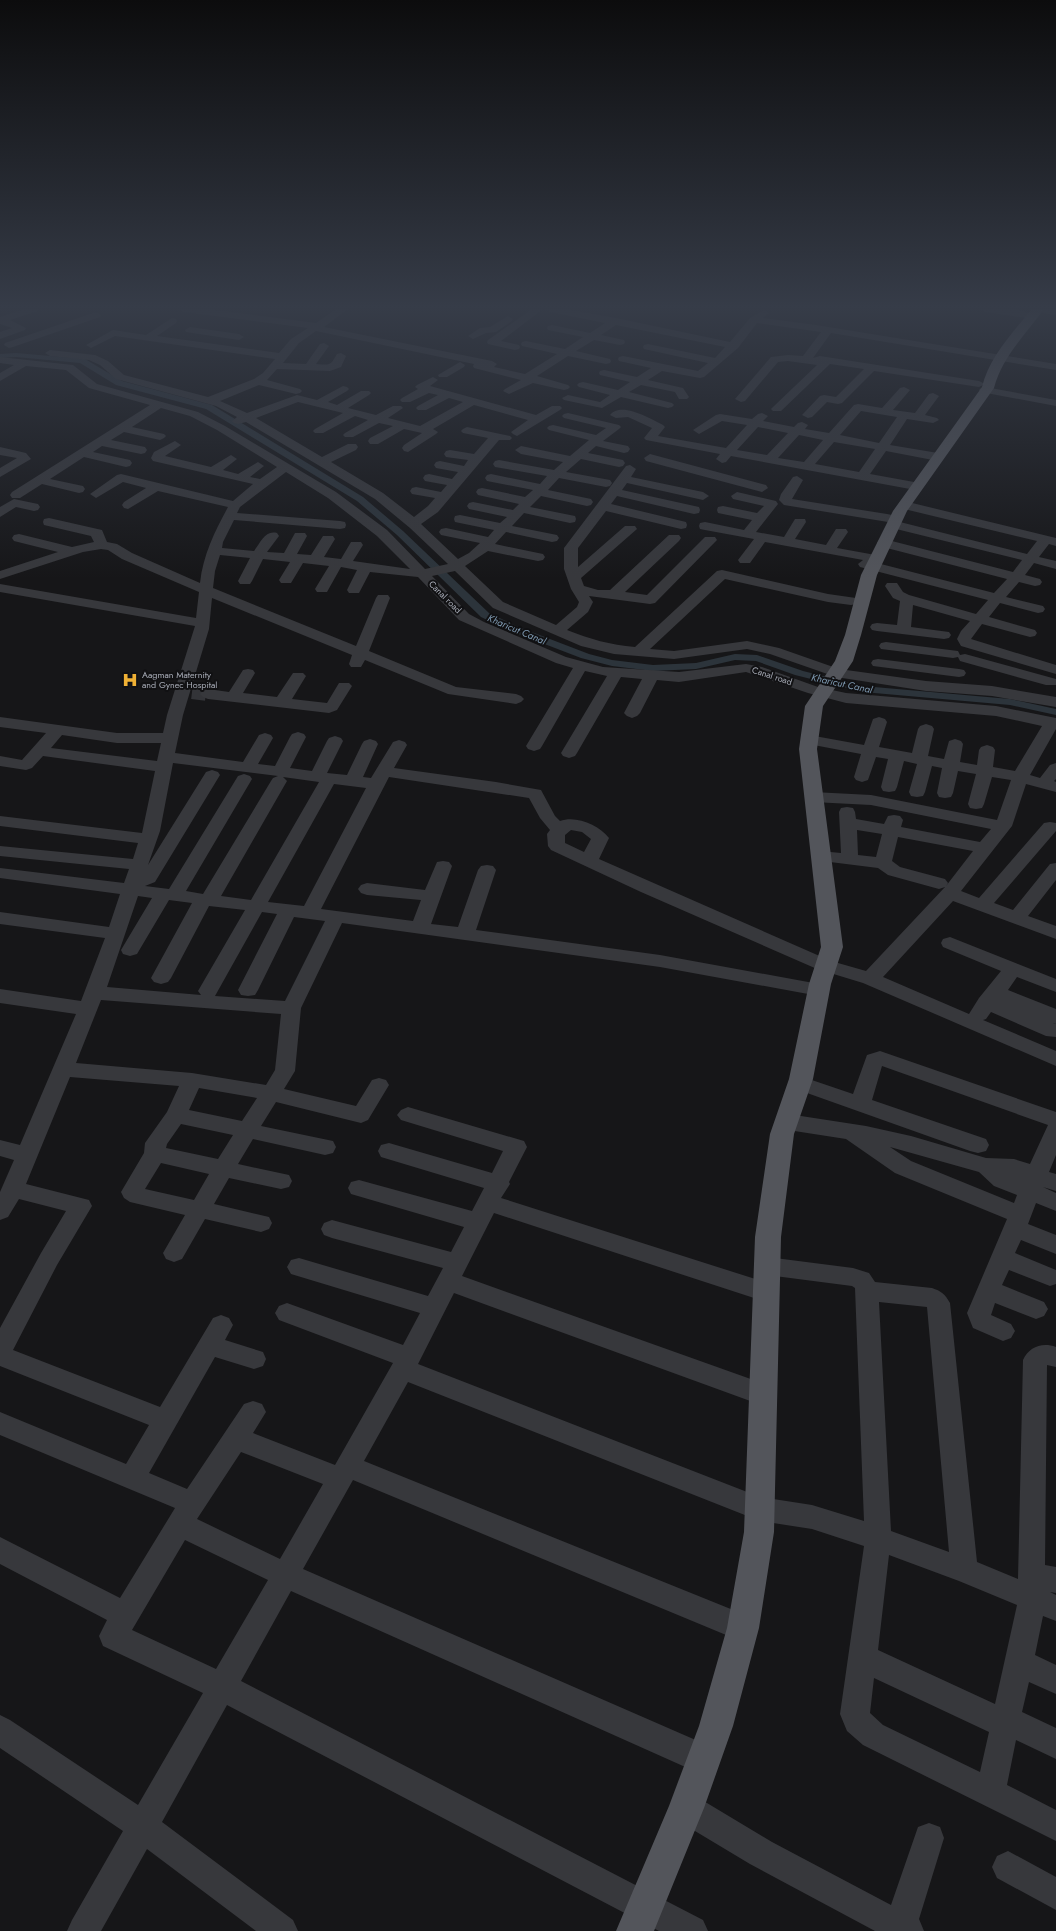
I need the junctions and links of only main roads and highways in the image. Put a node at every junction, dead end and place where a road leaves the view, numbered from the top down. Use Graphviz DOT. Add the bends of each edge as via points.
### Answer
graph roads {
  1 [pos="973,399"];
  2 [pos="935,457"];
  3 [pos="890,521"];
  4 [pos="870,561"];
  5 [pos="825,682"];
  6 [pos="822,978"];
  7 [pos="640,1919"];
  1 -- 2 [label="main road"];
  2 -- 3 [label="main road" via="904,505"];
  2 -- 3 [label="main road" via="910,485"];
  3 -- 4 [label="main road"];
  3 -- 4 [label="main road" via="884,543"];
  4 -- 5 [label="main road" via="851,601 844,633"];
  4 -- 5 [label="main road" via="867,581 867,626 844,661"];
  5 -- 6 [label="main road" via="814,706 808,749 832,947"];
  5 -- 6 [label="main road" via="802,706 796,748 800,811"];
  6 -- 7 [label="main road" via="805,1066 781,1142 768,1237 759,1532 743,1628 716,1726 686,1808"];
}
